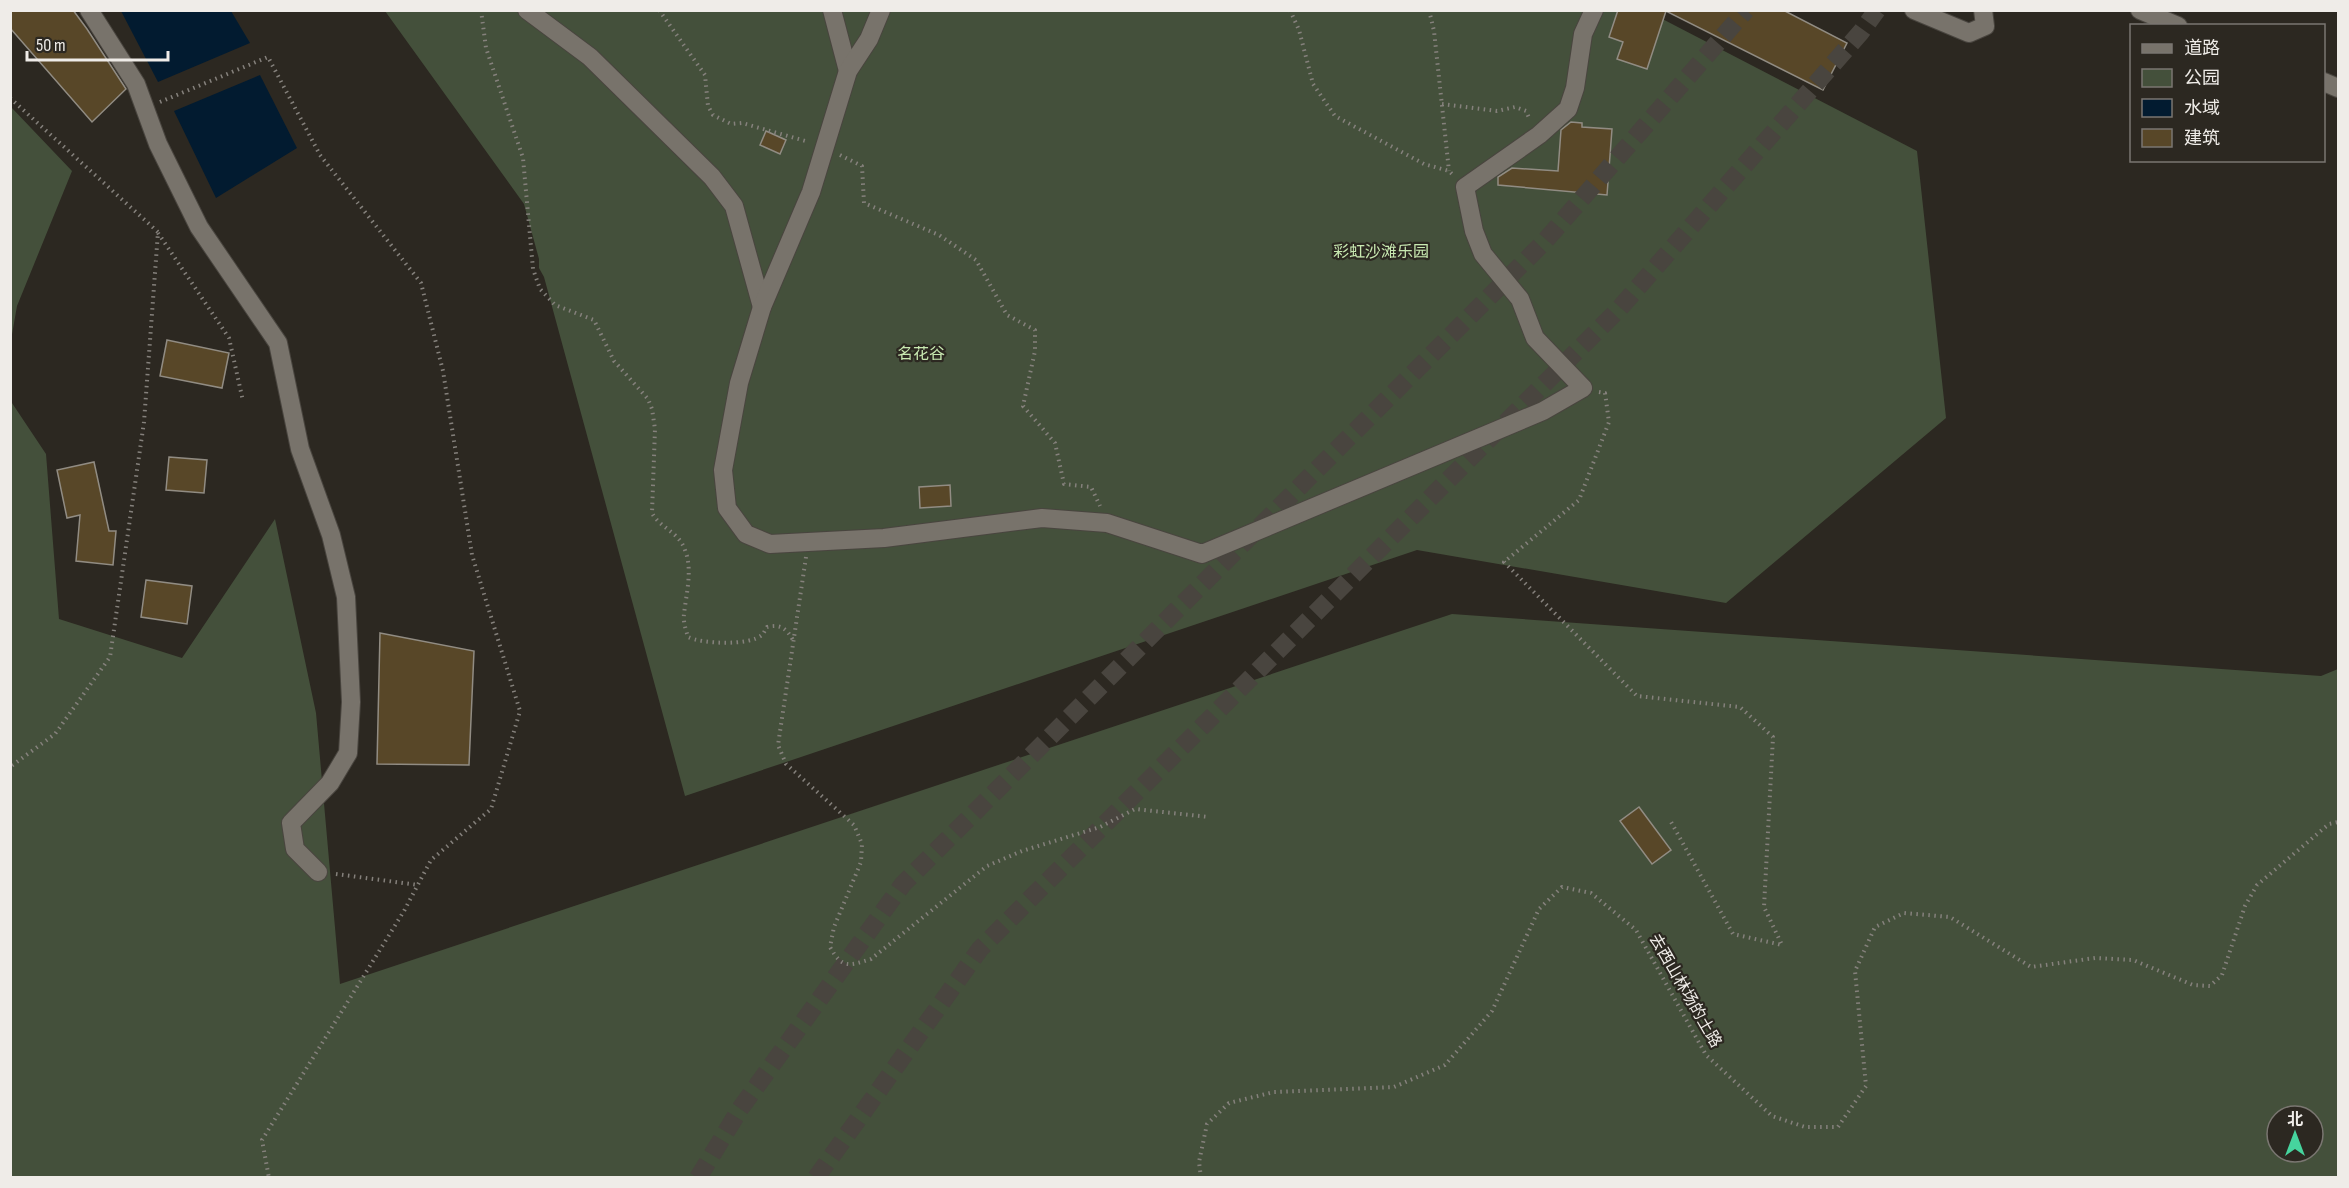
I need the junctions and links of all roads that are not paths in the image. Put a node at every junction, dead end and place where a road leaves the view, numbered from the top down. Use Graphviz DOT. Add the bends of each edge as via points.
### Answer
graph roads {
  1 [pos="89,10"];
  2 [pos="527,10"];
  3 [pos="832,10"];
  4 [pos="881,10"];
  5 [pos="1594,10"];
  6 [pos="1914,10"];
  7 [pos="1983,10"];
  8 [pos="2140,10"];
  9 [pos="2173,24"];
  10 [pos="848,71"];
  11 [pos="762,308"];
  12 [pos="318,872"];
  1 -- 12 [label="street" via="136,84 158,144 199,227 278,343 300,449 331,535 346,597 351,702 348,753 330,783 291,823 295,849"];
  2 -- 11 [label="street" via="590,57 712,177 734,206"];
  3 -- 10 [label="street"];
  4 -- 10 [label="street" via="869,39"];
  5 -- 11 [label="street" via="1583,34 1568,109 1539,135 1465,187 1474,231 1484,254 1520,299 1535,338 1583,388 1543,411 1202,554 1107,523 1042,518 884,538 770,544 746,534 727,507 723,470 739,383"];
  6 -- 7 [label="street" via="1969,33 1985,26"];
  8 -- 9 [label="street"];
  10 -- 11 [label="street" via="811,192"];
}
